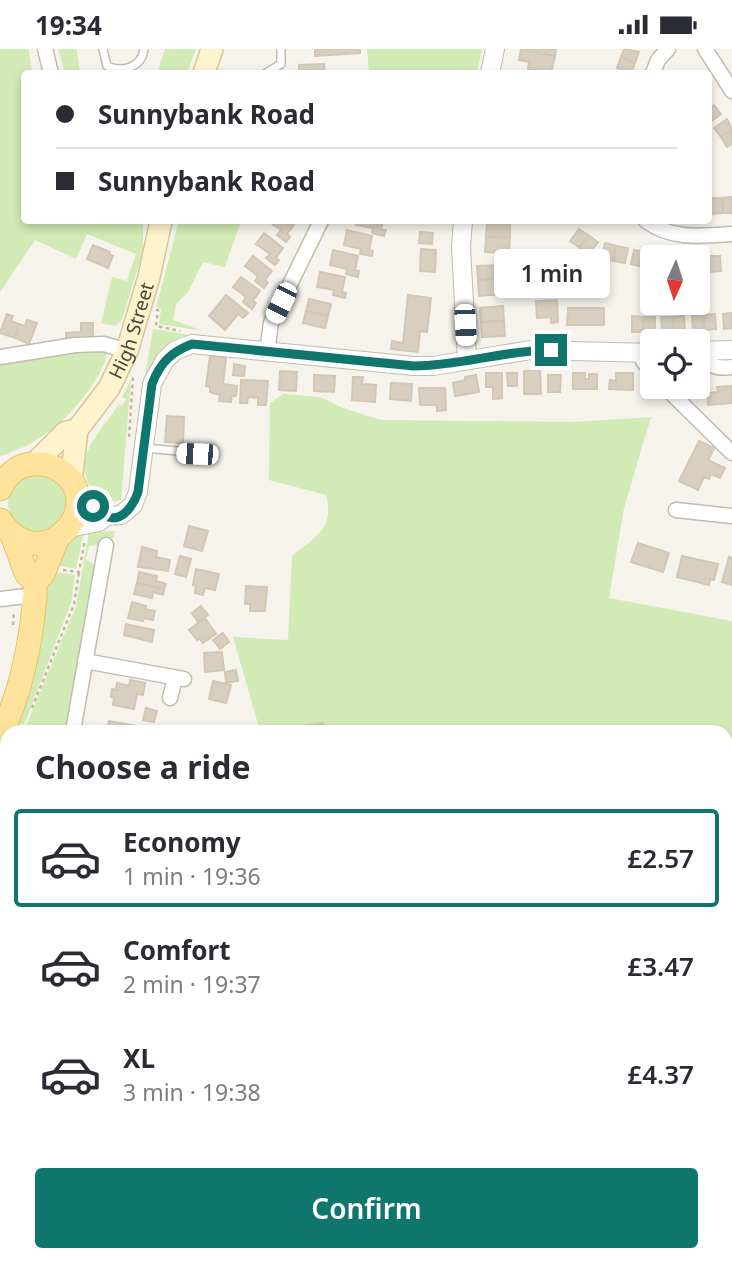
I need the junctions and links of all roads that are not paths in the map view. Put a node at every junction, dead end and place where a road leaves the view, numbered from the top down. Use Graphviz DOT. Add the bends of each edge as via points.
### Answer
graph roads {
  1 [pos="46,49"];
  2 [pos="103,49"];
  3 [pos="212,49"];
  4 [pos="281,49"];
  5 [pos="495,49"];
  6 [pos="668,49"];
  7 [pos="705,49"];
  8 [pos="144,50"];
  9 [pos="50,70"];
  10 [pos="205,70"];
  11 [pos="272,70"];
  12 [pos="491,70"];
  13 [pos="654,70"];
  14 [pos="732,91"];
  15 [pos="160,224"];
  16 [pos="320,224"];
  17 [pos="463,224"];
  18 [pos="650,224"];
  19 [pos="732,234"];
  20 [pos="732,350"];
  21 [pos="127,351"];
  22 [pos="710,351"];
  23 [pos="267,353"];
  24 [pos="640,353"];
  25 [pos="0,357"];
  26 [pos="467,360"];
  27 [pos="710,365"];
  28 [pos="732,367"];
  29 [pos="677,399"];
  30 [pos="77,430"];
  31 [pos="144,448"];
  32 [pos="732,453"];
  33 [pos="212,454"];
  34 [pos="12,475"];
  35 [pos="74,487"];
  36 [pos="676,510"];
  37 [pos="106,516"];
  38 [pos="732,516"];
  39 [pos="3,524"];
  40 [pos="85,543"];
  41 [pos="28,593"];
  42 [pos="0,599"];
  43 [pos="85,661"];
  44 [pos="170,698"];
  45 [pos="6,725"];
  46 [pos="74,725"];
  1 -- 9 [label="street"];
  2 -- 8 [label="lane" via="107,66 113,69 134,66"];
  3 -- 10 [label="main road"];
  4 -- 11 [label="lane" via="281,64"];
  5 -- 12 [label="street"];
  6 -- 13 [label="street"];
  7 -- 14 [label="street"];
  15 -- 21 [label="main road, High Street"];
  16 -- 23 [label="street" via="271,323"];
  17 -- 26 [label="street"];
  18 -- 19 [label="street" via="673,234"];
  20 -- 22 [label="street"];
  21 -- 25 [label="street" via="84,344"];
  21 -- 30 [label="main road, High Street" via="108,388"];
  23 -- 26 [label="street" via="414,366"];
  23 -- 31 [label="street" via="195,344 176,350 164,360 152,384"];
  24 -- 26 [label="street" via="531,350"];
  27 -- 28 [label="street"];
  29 -- 32 [label="street"];
  30 -- 34 [label="main road, High Street" via="66,432"];
  30 -- 35 [label="main road, High Street"];
  31 -- 33 [label="lane"];
  31 -- 37 [label="street" via="133,505 121,515"];
  34 -- 35 [label="main road" via="42,463 66,475"];
  35 -- 37 [label="street"];
  35 -- 40 [label="main road"];
  36 -- 38 [label="street"];
  37 -- 40 [label="street"];
  39 -- 40 [label="main road" via="22,541"];
  39 -- 41 [label="main road" via="26,573"];
  40 -- 41 [label="main road" via="43,574"];
  40 -- 43 [label="street"];
  41 -- 42 [label="street"];
  41 -- 45 [label="main road" via="24,672"];
  43 -- 44 [label="street" via="179,678"];
  43 -- 46 [label="street"];
}
